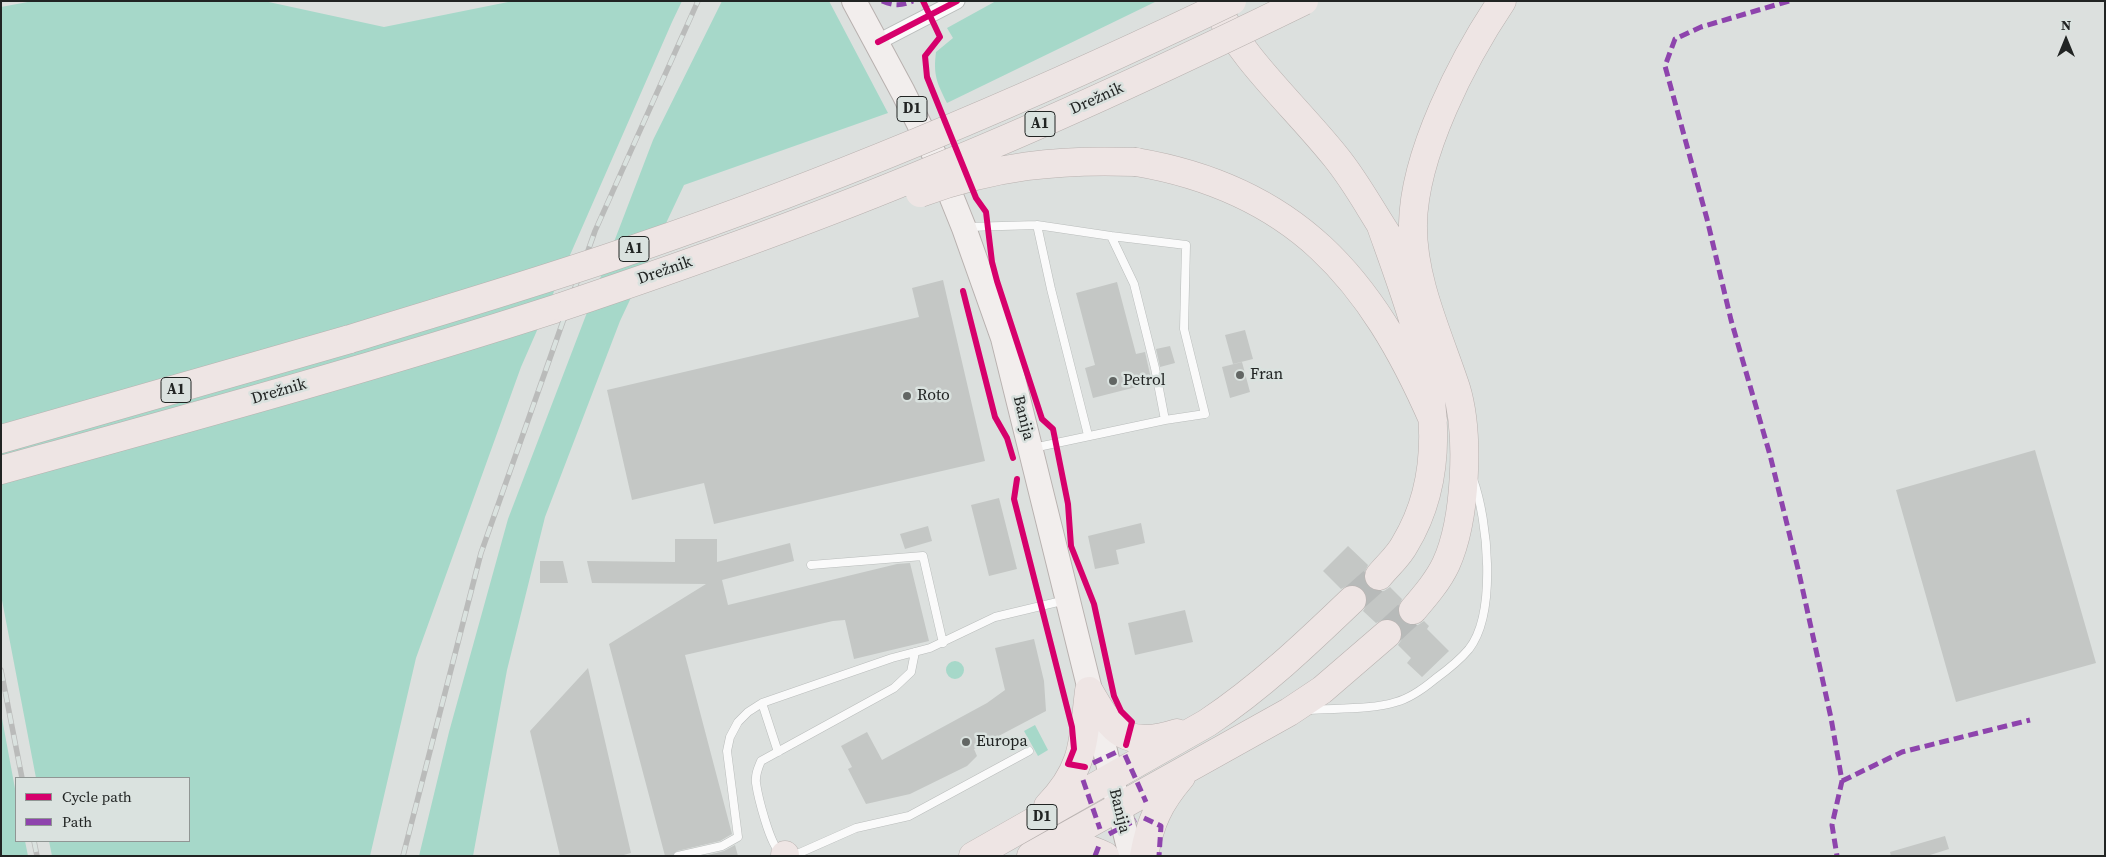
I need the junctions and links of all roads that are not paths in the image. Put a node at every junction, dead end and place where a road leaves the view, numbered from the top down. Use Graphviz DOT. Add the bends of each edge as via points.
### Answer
graph roads {
  1 [pos="854,1"];
  2 [pos="957,1"];
  3 [pos="1213,1"];
  4 [pos="1232,1"];
  5 [pos="1304,1"];
  6 [pos="1502,1"];
  7 [pos="878,42"];
  8 [pos="1037,225"];
  9 [pos="1381,226"];
  10 [pos="964,228"];
  11 [pos="771,233"];
  12 [pos="1111,236"];
  13 [pos="1423,289"];
  14 [pos="1165,420"];
  15 [pos="1433,420"];
  16 [pos="1088,435"];
  17 [pos="1,439"];
  18 [pos="1031,448"];
  19 [pos="1464,453"];
  20 [pos="1,470"];
  21 [pos="811,565"];
  22 [pos="1378,576"];
  23 [pos="1068,600"];
  24 [pos="1352,600"];
  25 [pos="1413,610"];
  26 [pos="1387,634"];
  27 [pos="943,643"];
  28 [pos="915,652"];
  29 [pos="1089,691"];
  30 [pos="762,703"];
  31 [pos="1289,712"];
  32 [pos="1207,723"];
  33 [pos="1030,751"];
  34 [pos="778,752"];
  35 [pos="1189,768"];
  36 [pos="1111,778"];
  37 [pos="1119,808"];
  38 [pos="1033,822"];
  39 [pos="1038,852"];
  40 [pos="678,856"];
  41 [pos="785,856"];
  42 [pos="973,856"];
  43 [pos="1105,856"];
  44 [pos="1131,856"];
  45 [pos="1144,856"];
  1 -- 7 [label="main road, Banija / D1"];
  2 -- 7 [label="street"];
  3 -- 9 [label="highway" via="1257,67 1336,156 1365,196"];
  4 -- 17 [label="highway, Drežnik / A1, bridge" via="914,144 640,247 350,339"];
  5 -- 11 [label="highway, Drežnik / A1, bridge" via="925,174"];
  6 -- 13 [label="highway" via="1482,30 1452,89 1430,142 1418,184 1413,224"];
  7 -- 10 [label="main road, Banija / D1" via="936,156"];
  8 -- 10 [label="lane"];
  8 -- 12 [label="lane"];
  8 -- 16 [label="lane"];
  9 -- 13 [label="highway"];
  9 -- 15 [label="highway" via="1417,333"];
  10 -- 18 [label="main road, Banija / D1" via="1002,338"];
  11 -- 15 [label="highway, bridge" via="792,236 812,233 933,189 998,170 1095,160 1170,168 1213,181 1248,197 1280,214 1314,240 1346,273 1377,315 1419,388"];
  11 -- 20 [label="highway, Drežnik / A1, bridge" via="484,332"];
  12 -- 14 [label="lane" via="1134,284"];
  12 -- 14 [label="lane" via="1186,245 1184,329 1205,414"];
  13 -- 19 [label="highway" via="1457,391"];
  14 -- 16 [label="lane"];
  15 -- 22 [label="highway" via="1428,490 1405,546"];
  16 -- 18 [label="lane"];
  18 -- 23 [label="main road, Banija / D1"];
  19 -- 25 [label="highway" via="1462,495 1446,564"];
  19 -- 31 [label="lane" via="1479,496 1487,566 1480,624 1469,648 1416,694 1395,703"];
  21 -- 27 [label="lane" via="923,556"];
  23 -- 27 [label="lane" via="995,617"];
  23 -- 29 [label="main road, Banija / D1"];
  24 -- 32 [label="highway" via="1266,680"];
  26 -- 31 [label="highway" via="1322,690"];
  27 -- 28 [label="lane"];
  28 -- 30 [label="lane"];
  28 -- 34 [label="lane" via="911,672 894,688"];
  29 -- 32 [label="highway" via="1103,716 1128,737 1163,737"];
  29 -- 36 [label="main road, Banija / D1"];
  29 -- 38 [label="highway" via="1084,736 1073,775"];
  30 -- 34 [label="lane"];
  30 -- 40 [label="lane" via="738,722 727,751 738,837 722,846"];
  31 -- 35 [label="highway"];
  32 -- 36 [label="highway"];
  33 -- 41 [label="lane" via="909,816 856,828 806,852"];
  34 -- 41 [label="lane" via="761,761 756,782 770,839"];
  35 -- 37 [label="highway"];
  35 -- 45 [label="highway" via="1158,810"];
  36 -- 37 [label="main road, Banija / D1"];
  36 -- 38 [label="highway, D1"];
  37 -- 39 [label="highway, D1"];
  37 -- 44 [label="main road, Banija"];
  38 -- 42 [label="highway, D1"];
  39 -- 43 [label="highway" via="1065,845 1082,847"];
}
